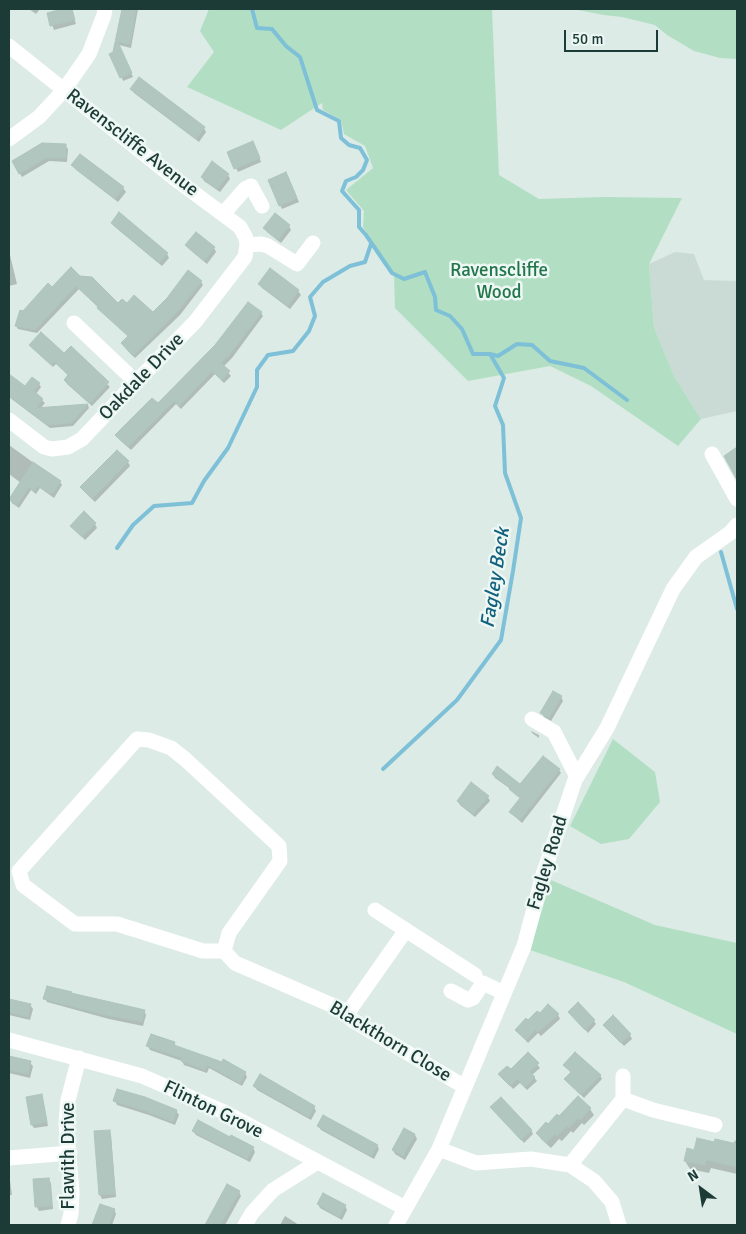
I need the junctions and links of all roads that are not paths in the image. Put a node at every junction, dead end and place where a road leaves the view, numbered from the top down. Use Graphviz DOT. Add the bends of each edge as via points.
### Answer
graph roads {
  1 [pos="105,9"];
  2 [pos="9,46"];
  3 [pos="64,90"];
  4 [pos="9,139"];
  5 [pos="262,206"];
  6 [pos="223,214"];
  7 [pos="313,243"];
  8 [pos="248,245"];
  9 [pos="74,323"];
  10 [pos="136,382"];
  11 [pos="9,420"];
  12 [pos="712,454"];
  13 [pos="737,499"];
  14 [pos="737,525"];
  15 [pos="532,718"];
  16 [pos="577,777"];
  17 [pos="375,910"];
  18 [pos="406,930"];
  19 [pos="224,951"];
  20 [pos="475,975"];
  21 [pos="451,991"];
  22 [pos="504,993"];
  23 [pos="346,1014"];
  24 [pos="9,1040"];
  25 [pos="79,1058"];
  26 [pos="623,1076"];
  27 [pos="465,1087"];
  28 [pos="623,1099"];
  29 [pos="715,1126"];
  30 [pos="439,1149"];
  31 [pos="70,1153"];
  32 [pos="9,1158"];
  33 [pos="316,1163"];
  34 [pos="570,1165"];
  35 [pos="405,1208"];
  36 [pos="68,1225"];
  37 [pos="245,1225"];
  38 [pos="396,1225"];
  39 [pos="619,1225"];
  1 -- 3 [label="street" via="89,54"];
  2 -- 3 [label="street, Ravenscliffe Avenue"];
  3 -- 4 [label="street" via="39,117"];
  3 -- 6 [label="street, Ravenscliffe Avenue"];
  5 -- 6 [label="street" via="251,186"];
  6 -- 8 [label="street, Ravenscliffe Avenue" via="244,232"];
  7 -- 8 [label="street" via="297,264 268,246"];
  8 -- 10 [label="street, Oakdale Drive" via="245,257 195,322"];
  9 -- 10 [label="street"];
  10 -- 11 [label="street, Oakdale Drive" via="82,440 68,448 44,447"];
  12 -- 13 [label="street"];
  14 -- 16 [label="street, Fagley Road" via="696,557 673,589 607,728"];
  15 -- 16 [label="street" via="554,732"];
  16 -- 22 [label="street, Fagley Road" via="543,875 524,946"];
  17 -- 18 [label="street"];
  18 -- 20 [label="street"];
  18 -- 23 [label="street"];
  19 -- 19 [label="street" via="229,933 280,862 279,846 171,748 138,739 19,871 23,884 75,924 118,924 203,950"];
  19 -- 23 [label="street, Blackthorn Close" via="235,963"];
  21 -- 22 [label="street" via="468,1000 474,998 483,983"];
  22 -- 27 [label="street, Fagley Road"];
  23 -- 27 [label="street, Blackthorn Close"];
  24 -- 25 [label="street, Flinton Grove"];
  25 -- 31 [label="street, Flawith Drive" via="68,1100 66,1123"];
  25 -- 33 [label="street, Flinton Grove" via="142,1076 186,1095 222,1111"];
  26 -- 28 [label="street"];
  27 -- 30 [label="street, Fagley Road"];
  28 -- 29 [label="street"];
  28 -- 34 [label="street"];
  30 -- 34 [label="street" via="476,1163 531,1159"];
  30 -- 35 [label="street, Fagley Road"];
  31 -- 32 [label="street"];
  31 -- 36 [label="street, Flawith Drive" via="72,1192"];
  33 -- 35 [label="street, Flinton Grove"];
  33 -- 37 [label="street" via="273,1190"];
  34 -- 39 [label="street" via="594,1181 612,1202"];
  35 -- 38 [label="street, Fagley Road"];
}
